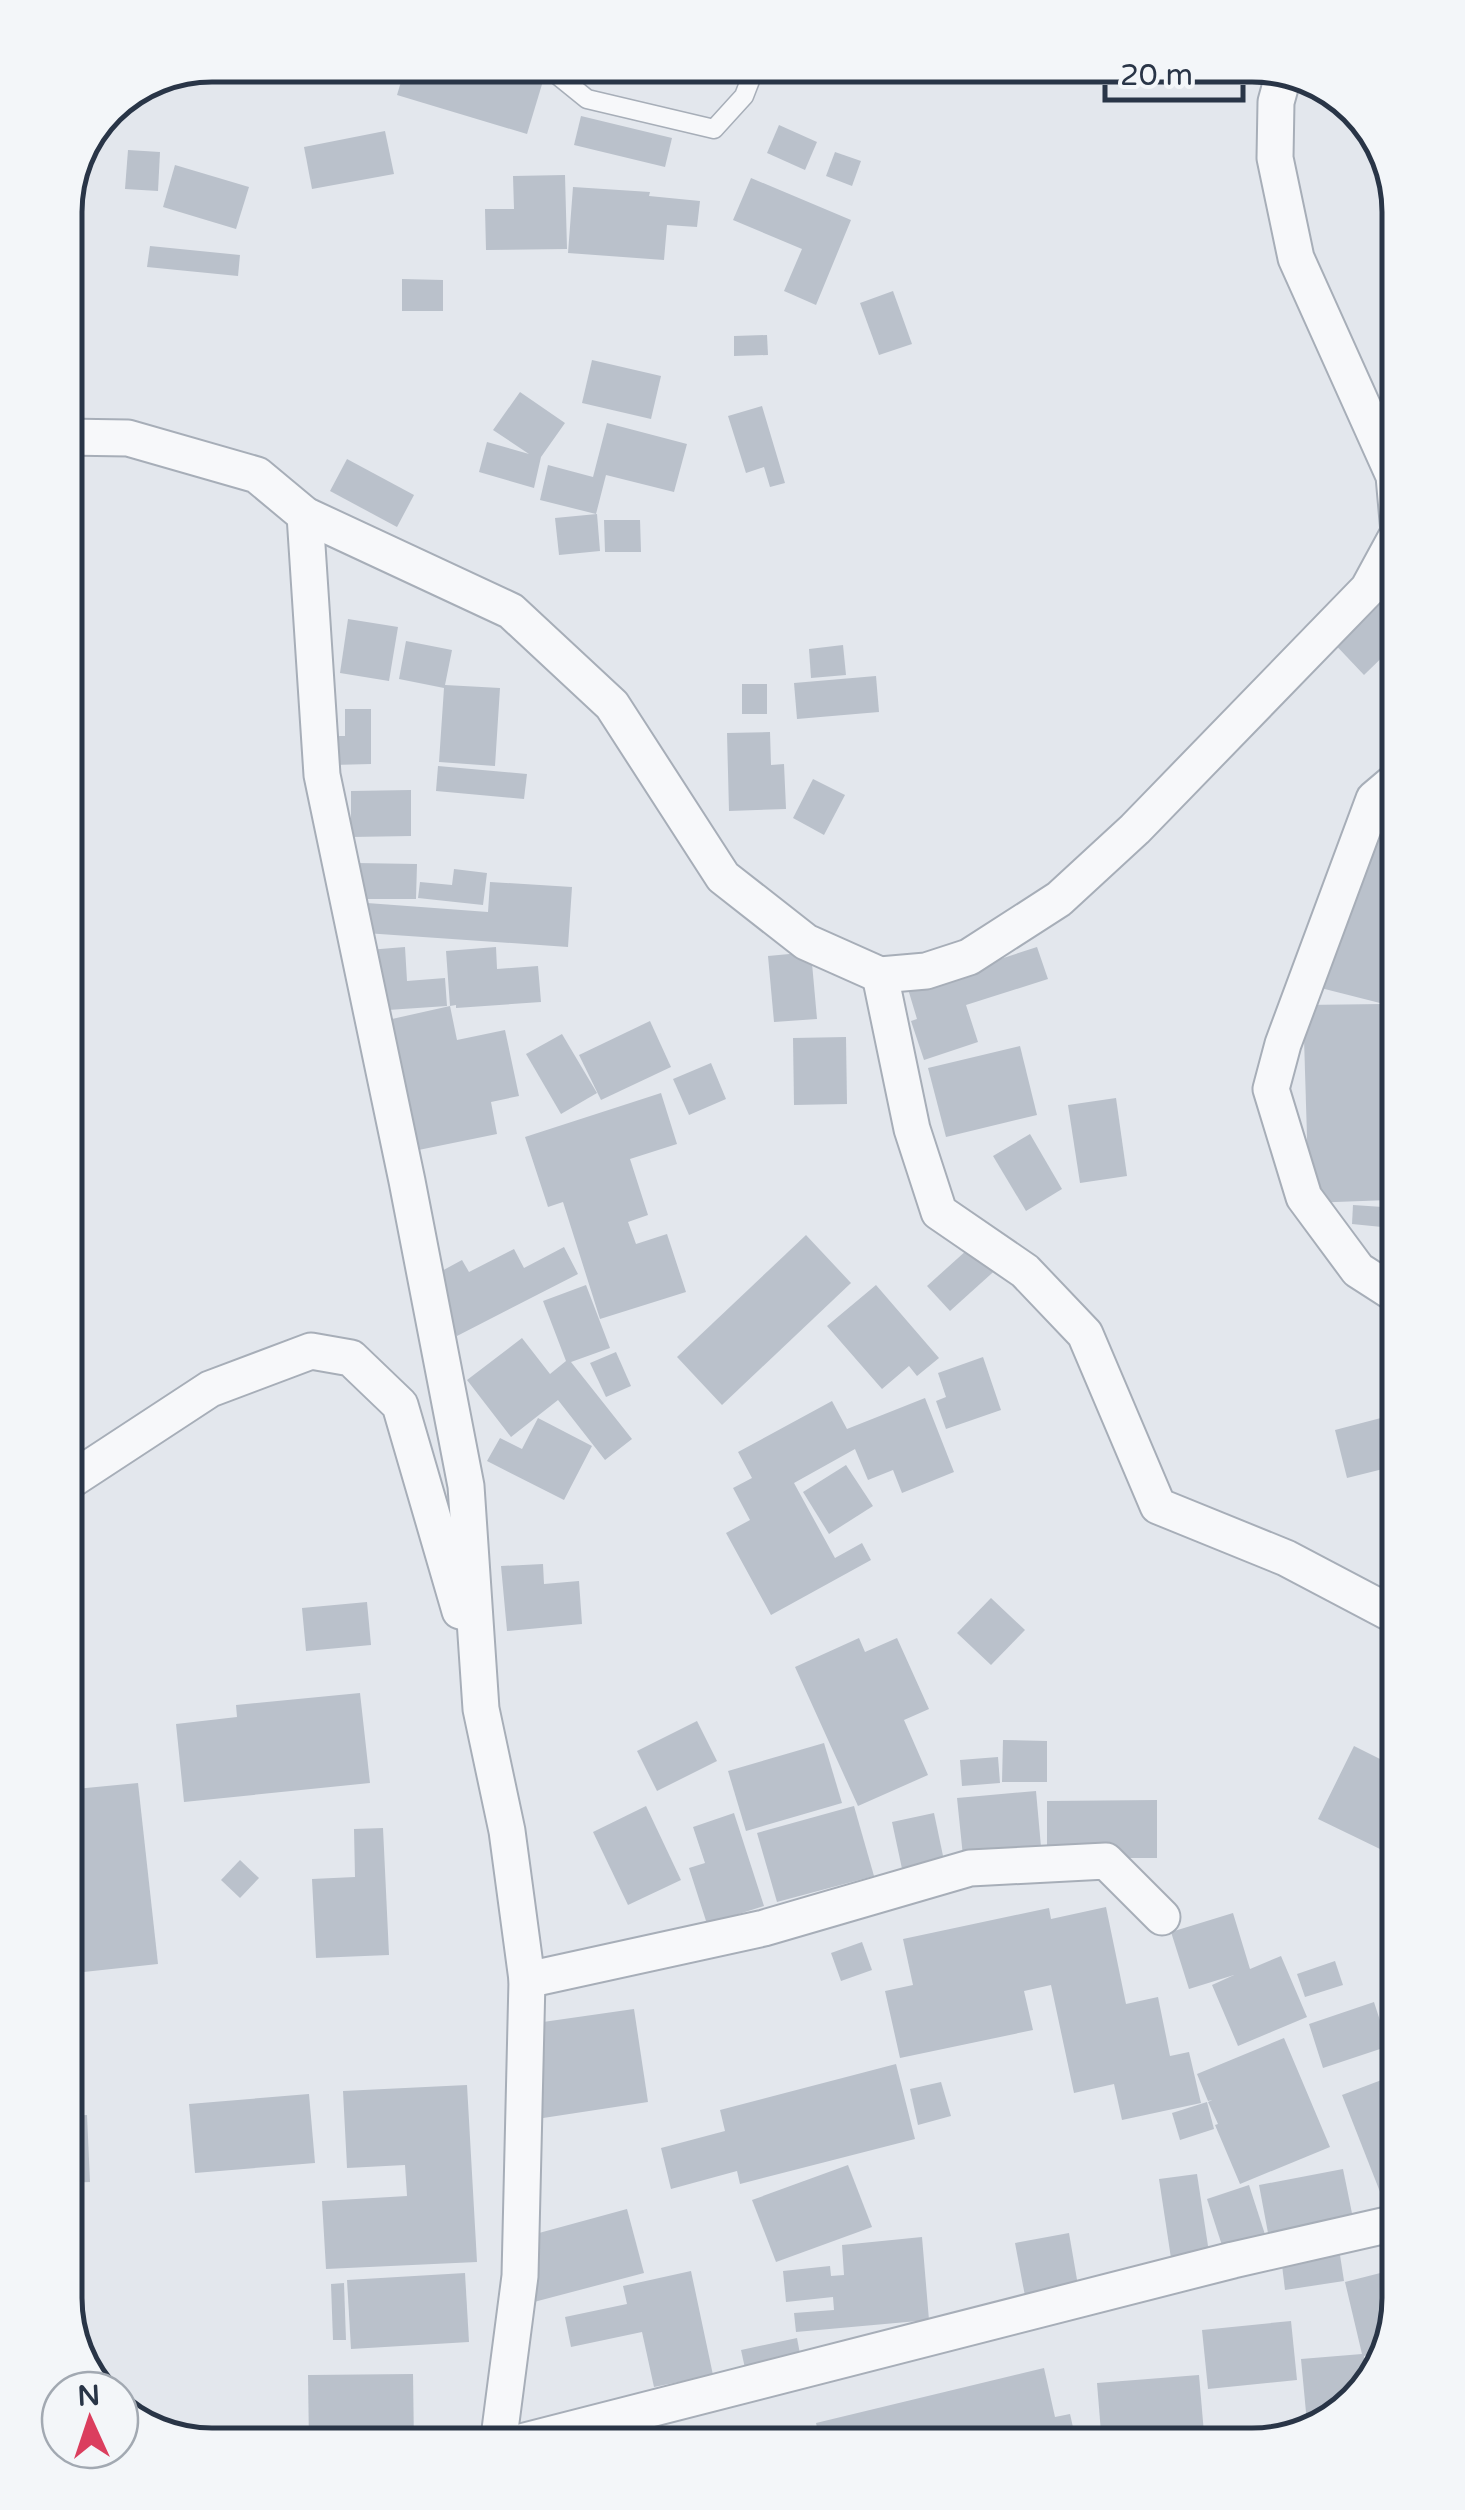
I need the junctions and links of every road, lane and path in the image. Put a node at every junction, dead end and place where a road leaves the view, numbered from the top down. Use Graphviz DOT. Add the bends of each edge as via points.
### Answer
graph roads {
  1 [pos="566,82"];
  2 [pos="749,83"];
  3 [pos="1281,86"];
  4 [pos="83,437"];
  5 [pos="1382,449"];
  6 [pos="305,515"];
  7 [pos="1382,563"];
  8 [pos="1382,792"];
  9 [pos="880,975"];
  10 [pos="1382,1285"];
  11 [pos="82,1473"];
  12 [pos="1382,1609"];
  13 [pos="478,1670"];
  14 [pos="1162,1917"];
  15 [pos="527,1980"];
  16 [pos="1382,2226"];
  17 [pos="500,2427"];
  18 [pos="578,2427"];
  1 -- 2 [label="lane" via="587,99 714,129"];
  3 -- 5 [label="street" via="1275,158 1296,258"];
  4 -- 6 [label="street" via="128,438 256,474"];
  6 -- 9 [label="street" via="511,611 612,705 723,877 806,942"];
  6 -- 13 [label="street" via="322,776 466,1486"];
  7 -- 9 [label="street" via="1356,603 1059,900 969,957 926,971"];
  8 -- 10 [label="street" via="1374,798 1282,1044 1271,1089 1304,1197 1358,1270"];
  9 -- 12 [label="street" via="912,1130 939,1212 1025,1272 1085,1334 1158,1506 1286,1558"];
  11 -- 13 [label="street" via="210,1389 310,1351 351,1358 400,1406"];
  13 -- 15 [label="street"];
  14 -- 15 [label="street" via="1106,1860 970,1868 764,1928"];
  15 -- 17 [label="street" via="520,2276"];
  16 -- 18 [label="street"];
}
